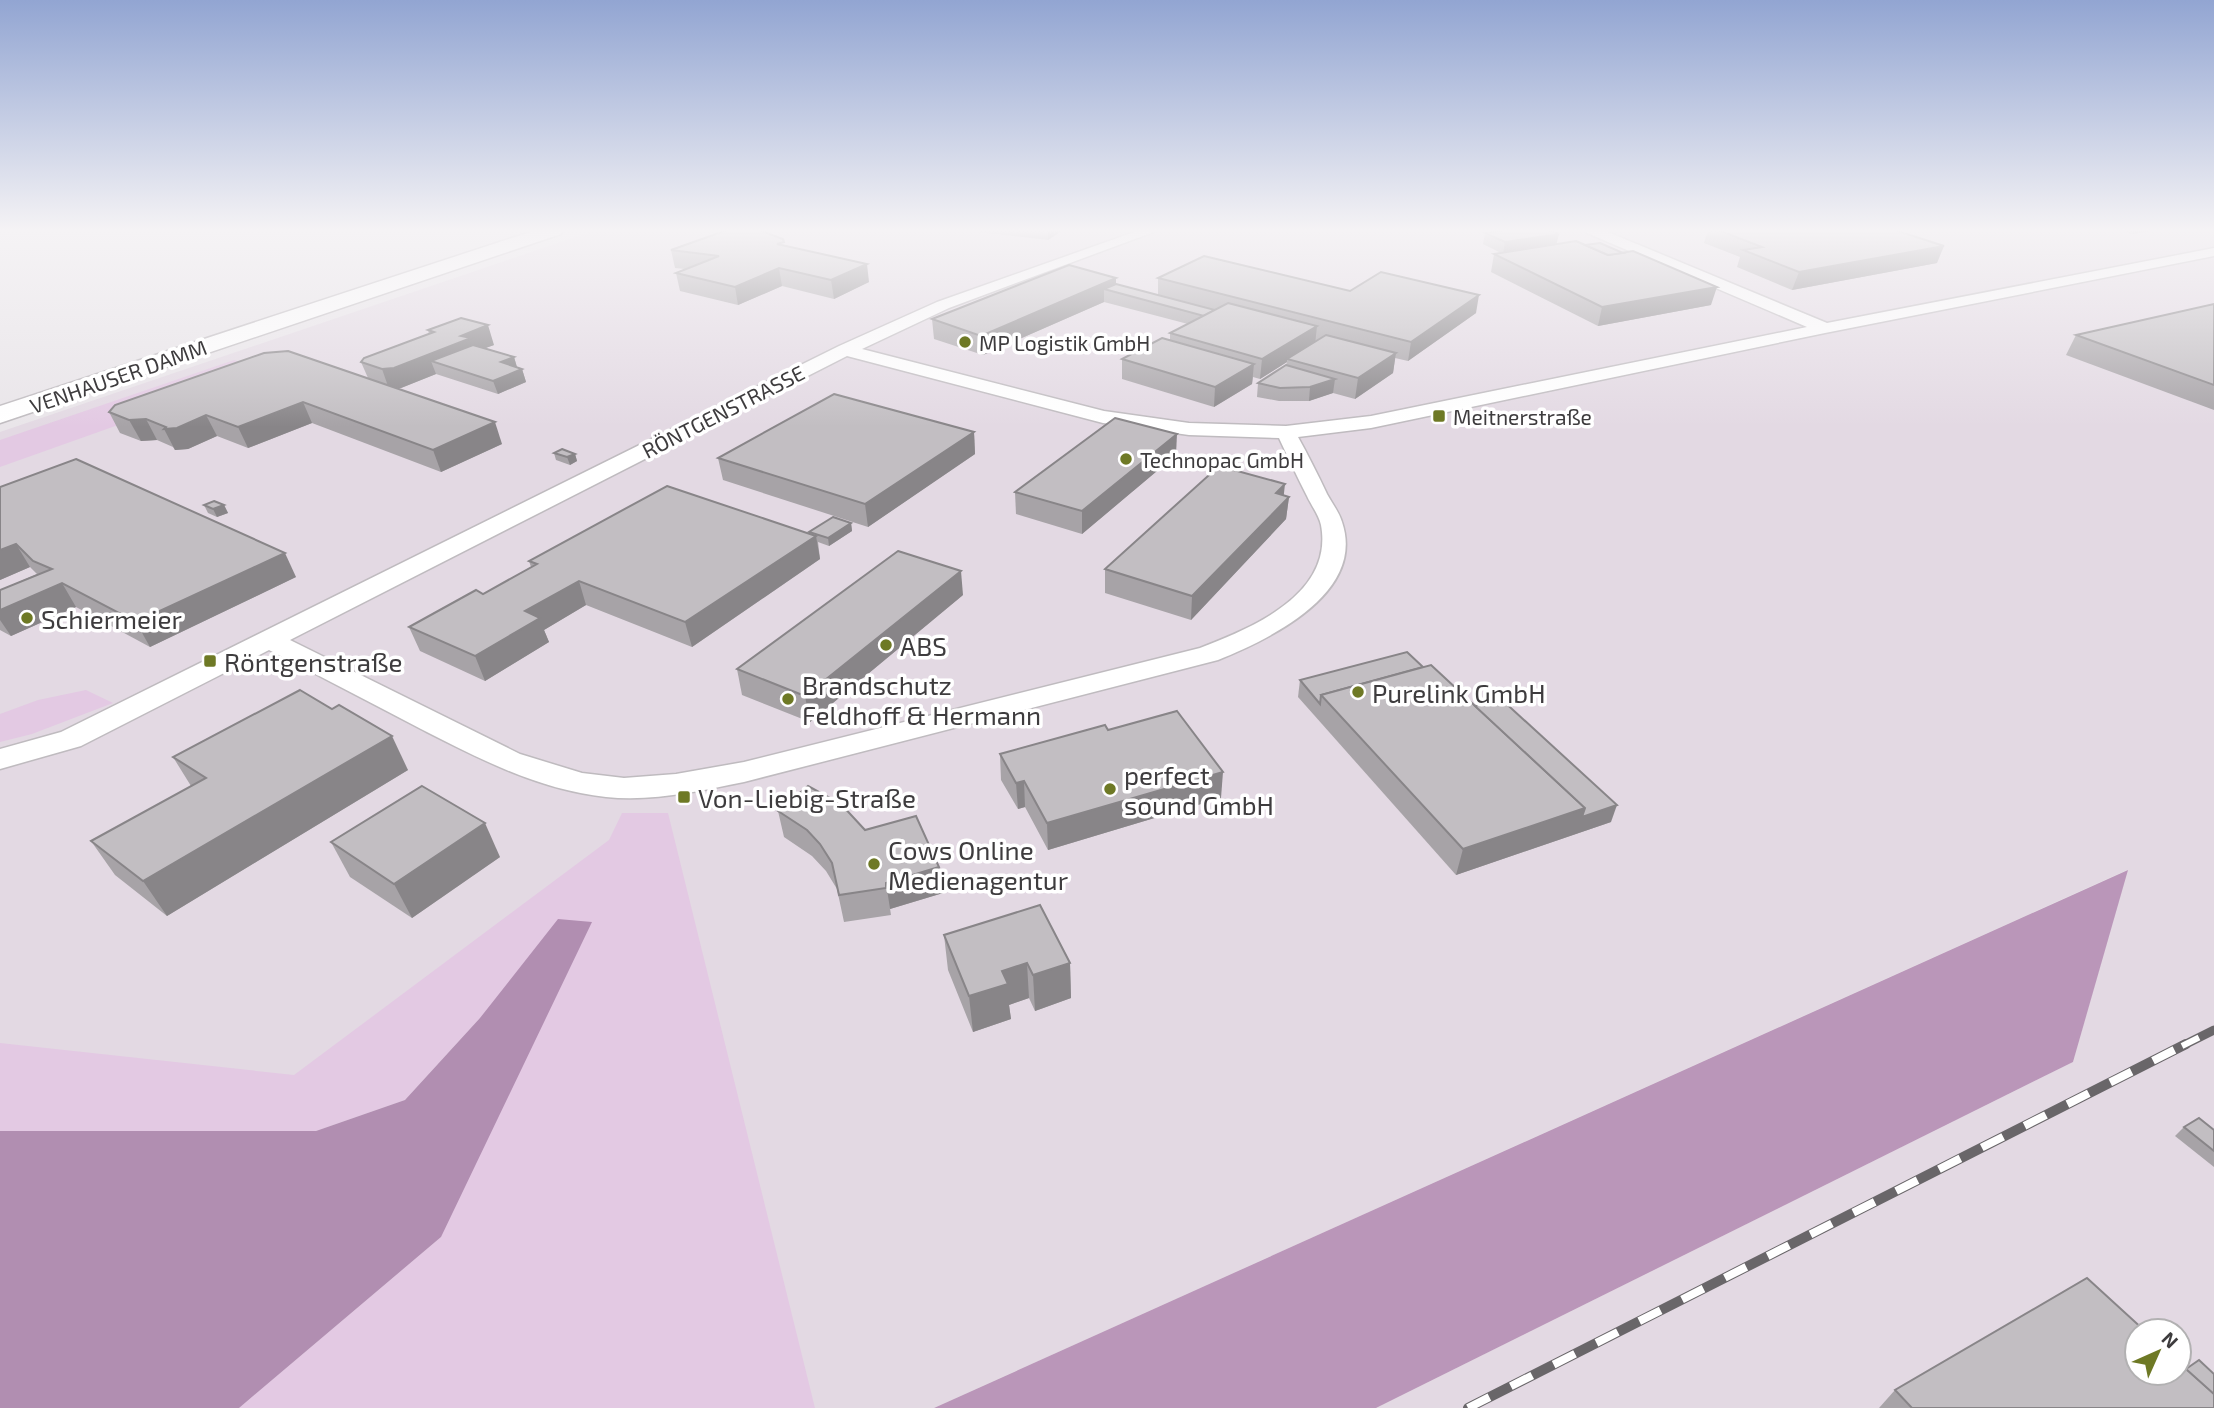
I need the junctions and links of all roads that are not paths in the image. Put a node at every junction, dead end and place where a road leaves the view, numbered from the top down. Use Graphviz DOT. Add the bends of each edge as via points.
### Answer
graph roads {
  1 [pos="355,296"];
  2 [pos="969,296"];
  3 [pos="1749,296"];
  4 [pos="1992,296"];
  5 [pos="1825,328"];
  6 [pos="845,350"];
  7 [pos="0,415"];
  8 [pos="1286,432"];
  9 [pos="270,640"];
  10 [pos="0,759"];
  1 -- 7 [label="main road, VENHAUSER DAMM"];
  2 -- 6 [label="street, RÖNTGENSTRASSE"];
  3 -- 5 [label="street"];
  4 -- 5 [label="street"];
  5 -- 8 [label="street" via="1371,422"];
  6 -- 8 [label="street" via="1104,416 1189,429"];
  6 -- 9 [label="street, RÖNTGENSTRASSE"];
  8 -- 9 [label="street" via="1332,525 1333,547 1325,578 1301,606 1239,643 687,784 606,787 555,777 497,756"];
  9 -- 10 [label="street, RÖNTGENSTRASSE" via="71,739"];
}
